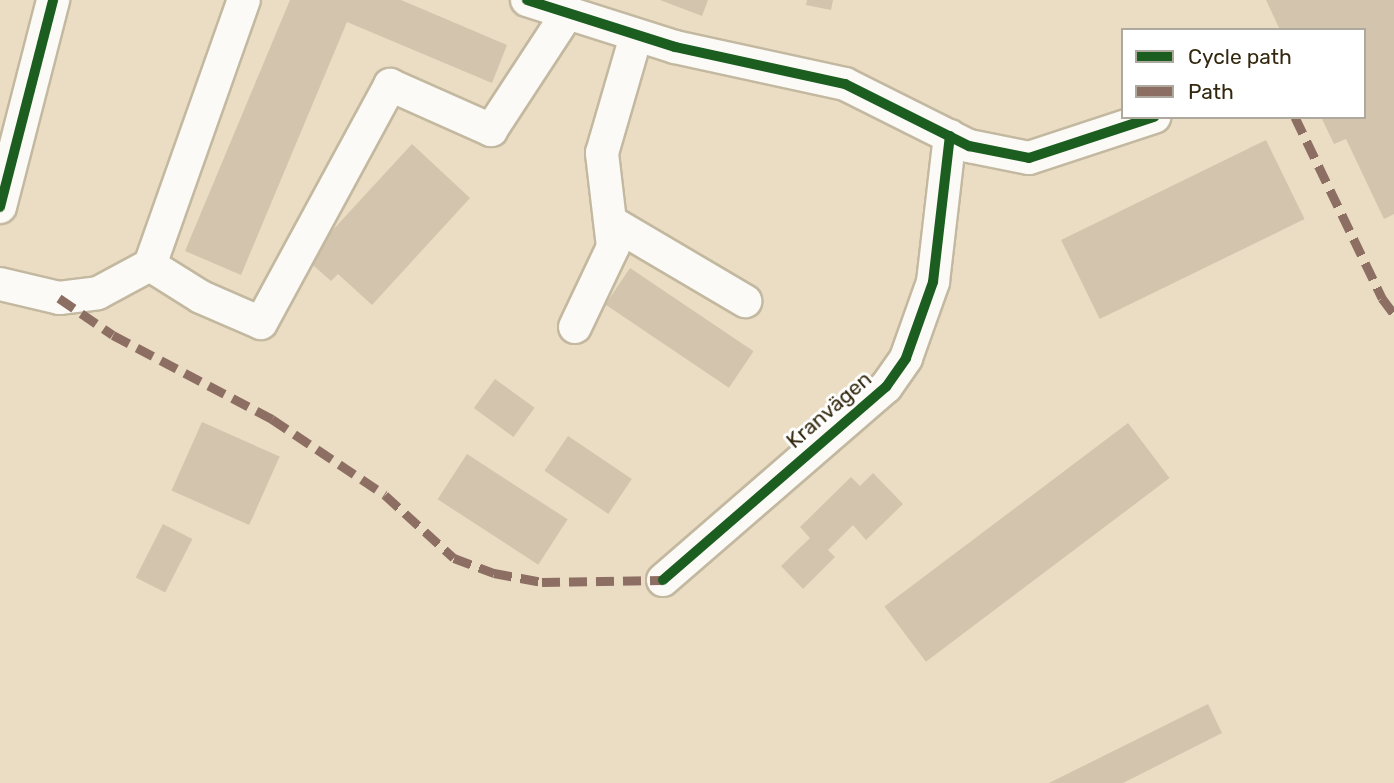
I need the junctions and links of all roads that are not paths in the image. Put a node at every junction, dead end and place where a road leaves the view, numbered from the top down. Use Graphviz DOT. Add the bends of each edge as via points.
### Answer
graph roads {
  1 [pos="53,0"];
  2 [pos="244,0"];
  3 [pos="527,0"];
  4 [pos="567,13"];
  5 [pos="636,36"];
  6 [pos="1148,119"];
  7 [pos="950,136"];
  8 [pos="0,207"];
  9 [pos="611,222"];
  10 [pos="150,265"];
  11 [pos="0,284"];
  12 [pos="746,301"];
  13 [pos="575,327"];
  14 [pos="663,580"];
  1 -- 8 [label="street"];
  2 -- 10 [label="street"];
  3 -- 4 [label="street"];
  4 -- 5 [label="street"];
  4 -- 10 [label="street" via="491,130 390,85 261,323 201,297"];
  5 -- 7 [label="street" via="845,84"];
  5 -- 9 [label="street" via="602,153"];
  6 -- 7 [label="street" via="1029,158 969,146"];
  7 -- 14 [label="street, Kranvägen" via="933,282 906,358 886,387"];
  9 -- 12 [label="street"];
  9 -- 13 [label="street" via="613,247"];
  10 -- 11 [label="street" via="98,293 59,298"];
}
